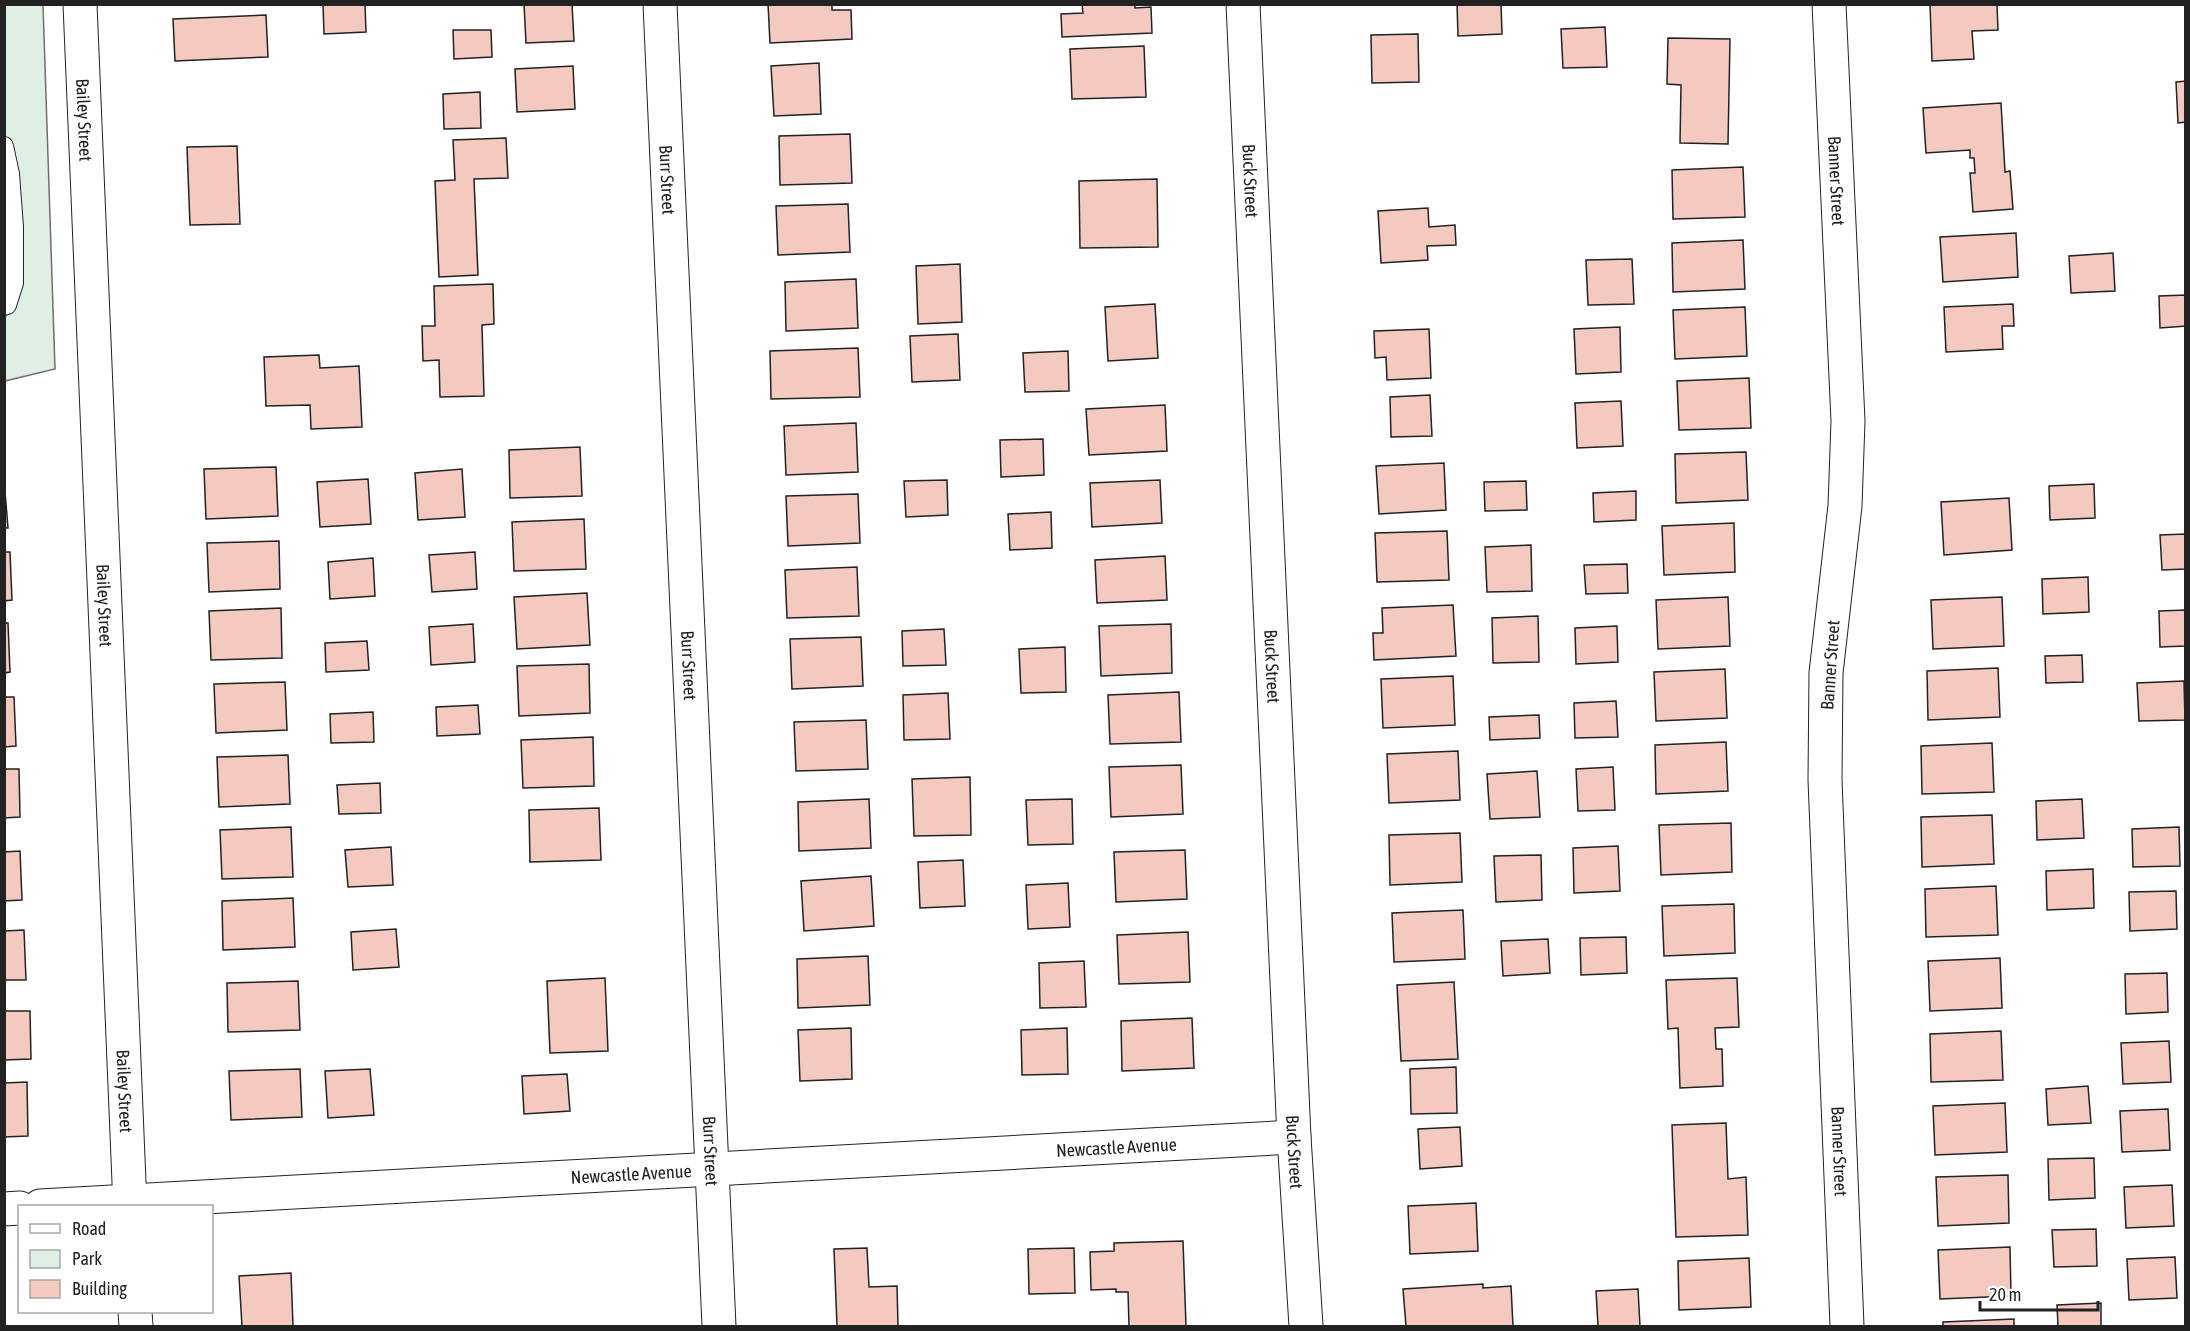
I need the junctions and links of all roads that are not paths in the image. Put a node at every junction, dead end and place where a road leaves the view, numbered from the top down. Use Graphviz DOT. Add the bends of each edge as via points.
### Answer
graph roads {
  1 [pos="80,4"];
  2 [pos="660,4"];
  3 [pos="1243,4"];
  4 [pos="1829,4"];
  5 [pos="4,146"];
  6 [pos="4,306"];
  7 [pos="1294,1137"];
  8 [pos="712,1168"];
  9 [pos="130,1204"];
  10 [pos="85,1205"];
  11 [pos="719,1326"];
  12 [pos="1306,1326"];
  13 [pos="1847,1326"];
  1 -- 9 [label="street, Bailey Street"];
  2 -- 8 [label="street, Burr Street"];
  3 -- 7 [label="street, Buck Street"];
  4 -- 13 [label="street, Banner Street" via="1848,421 1845,506 1827,673 1825,780"];
  5 -- 6 [label="lane" via="14,227 14,283"];
  7 -- 8 [label="street, Newcastle Avenue"];
  7 -- 12 [label="street, Buck Street"];
  8 -- 9 [label="street, Newcastle Avenue"];
  8 -- 11 [label="street, Burr Street"];
  9 -- 10 [label="street, Newcastle Avenue"];
}
